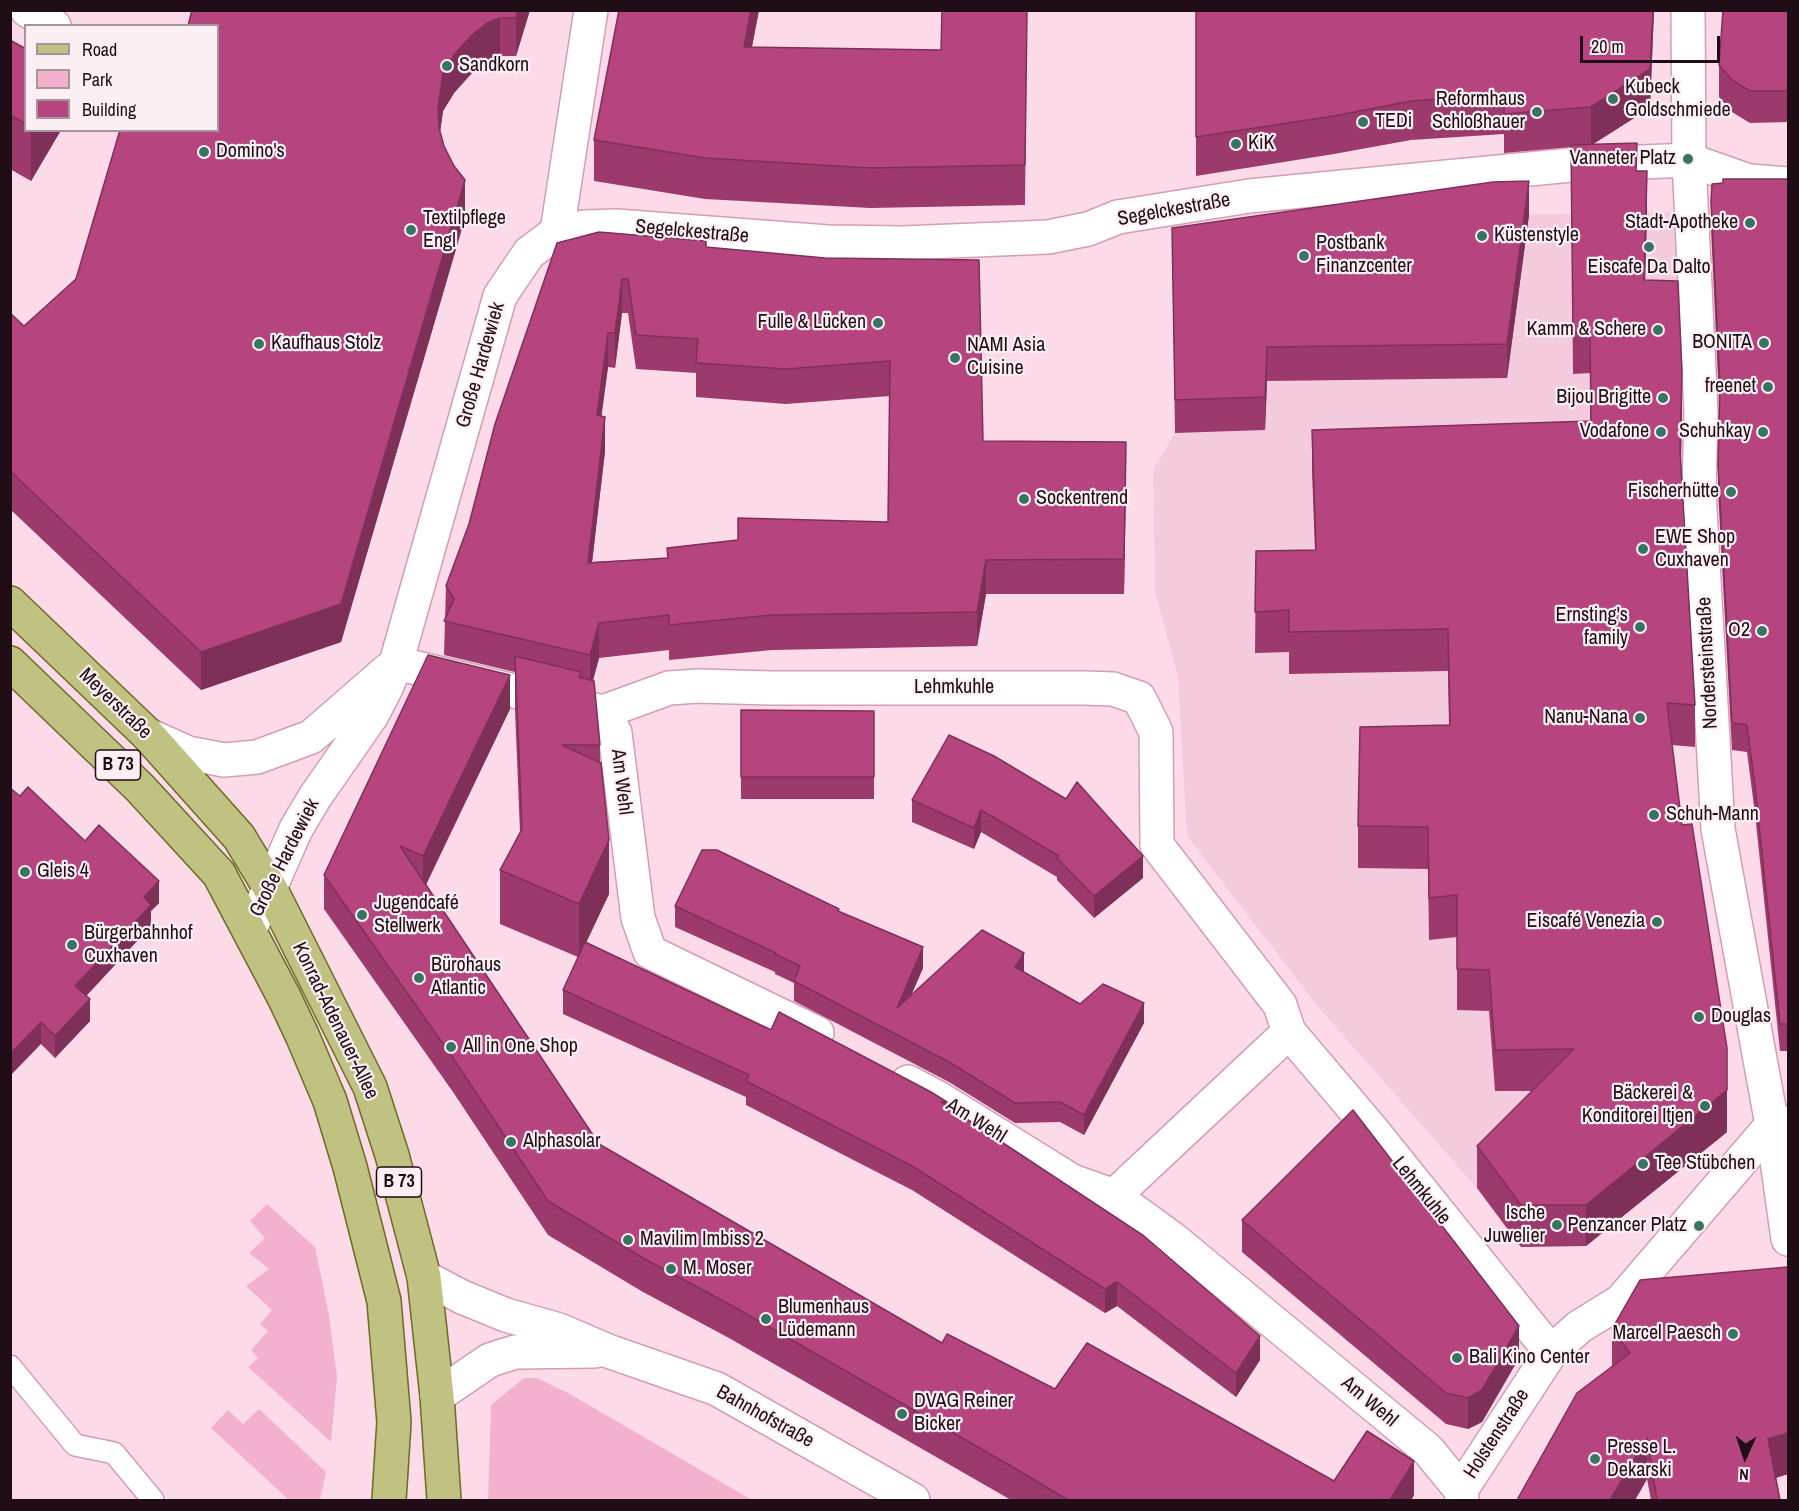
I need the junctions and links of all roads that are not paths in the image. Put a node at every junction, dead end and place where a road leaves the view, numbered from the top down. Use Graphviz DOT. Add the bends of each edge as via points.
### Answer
graph roads {
  1 [pos="27,10"];
  2 [pos="591,10"];
  3 [pos="1688,10"];
  4 [pos="51,24"];
  5 [pos="1689,160"];
  6 [pos="1788,184"];
  7 [pos="557,232"];
  8 [pos="10,603"];
  9 [pos="10,663"];
  10 [pos="396,663"];
  11 [pos="603,712"];
  12 [pos="148,735"];
  13 [pos="239,837"];
  14 [pos="270,888"];
  15 [pos="249,930"];
  16 [pos="1289,1032"];
  17 [pos="845,1048"];
  18 [pos="887,1071"];
  19 [pos="1780,1124"];
  20 [pos="1114,1196"];
  21 [pos="1788,1239"];
  22 [pos="424,1277"];
  23 [pos="608,1351"];
  24 [pos="1551,1352"];
  25 [pos="10,1366"];
  26 [pos="437,1396"];
  27 [pos="1461,1495"];
  28 [pos="389,1497"];
  29 [pos="153,1500"];
  30 [pos="444,1500"];
  31 [pos="913,1500"];
  1 -- 4 [label="street"];
  2 -- 7 [label="street"];
  3 -- 5 [label="street, Nordersteinstraße"];
  5 -- 6 [label="street, Segelckestraße" via="1749,181"];
  5 -- 7 [label="street, Segelckestraße" via="1571,165 1250,196 1118,217 1088,229 1048,237 903,243 828,242 616,226"];
  5 -- 19 [label="street, Nordersteinstraße" via="1701,413 1699,491 1718,829"];
  7 -- 10 [label="street, Große Hardewiek" via="529,253 500,296"];
  8 -- 12 [label="main road, Meyerstraße / B 73"];
  9 -- 15 [label="main road, Konrad-Adenauer-Allee / B 73" via="140,788 219,874"];
  10 -- 11 [label="street"];
  10 -- 12 [label="street" via="311,737 257,757 224,760 188,753"];
  10 -- 14 [label="street, Große Hardewiek" via="372,715 296,829"];
  11 -- 16 [label="street, Lehmkuhle" via="669,688 698,686 1084,688 1113,689 1139,698 1156,732 1157,845 1280,1005"];
  11 -- 17 [label="street, Am Wehl" via="615,733 638,918 650,952"];
  12 -- 13 [label="main road, Meyerstraße / B 73"];
  13 -- 14 [label="main road, Konrad-Adenauer-Allee / B 73"];
  14 -- 15 [label="street, Große Hardewiek"];
  14 -- 22 [label="main road, Konrad-Adenauer-Allee / B 73" via="370,1087"];
  15 -- 28 [label="main road, Konrad-Adenauer-Allee / B 73" via="330,1101 351,1167 384,1301 394,1422"];
  16 -- 20 [label="street"];
  16 -- 24 [label="street, Lehmkuhle"];
  18 -- 20 [label="street, Am Wehl" via="940,1099 1072,1181"];
  19 -- 21 [label="street, Nordersteinstraße"];
  19 -- 24 [label="street, Holstenstraße" via="1621,1301 1579,1327"];
  20 -- 27 [label="street, Am Wehl" via="1173,1239 1428,1450"];
  22 -- 23 [label="street, Bahnhofstraße" via="506,1315 559,1330"];
  22 -- 26 [label="main road, Konrad-Adenauer-Allee / B 73"];
  23 -- 26 [label="street, Bahnhofstraße" via="515,1352 490,1360"];
  23 -- 31 [label="street, Bahnhofstraße" via="717,1389"];
  24 -- 27 [label="street, Holstenstraße"];
  25 -- 29 [label="lane" via="75,1446 114,1453"];
  26 -- 30 [label="main road, Konrad-Adenauer-Allee / B 73"];
}
